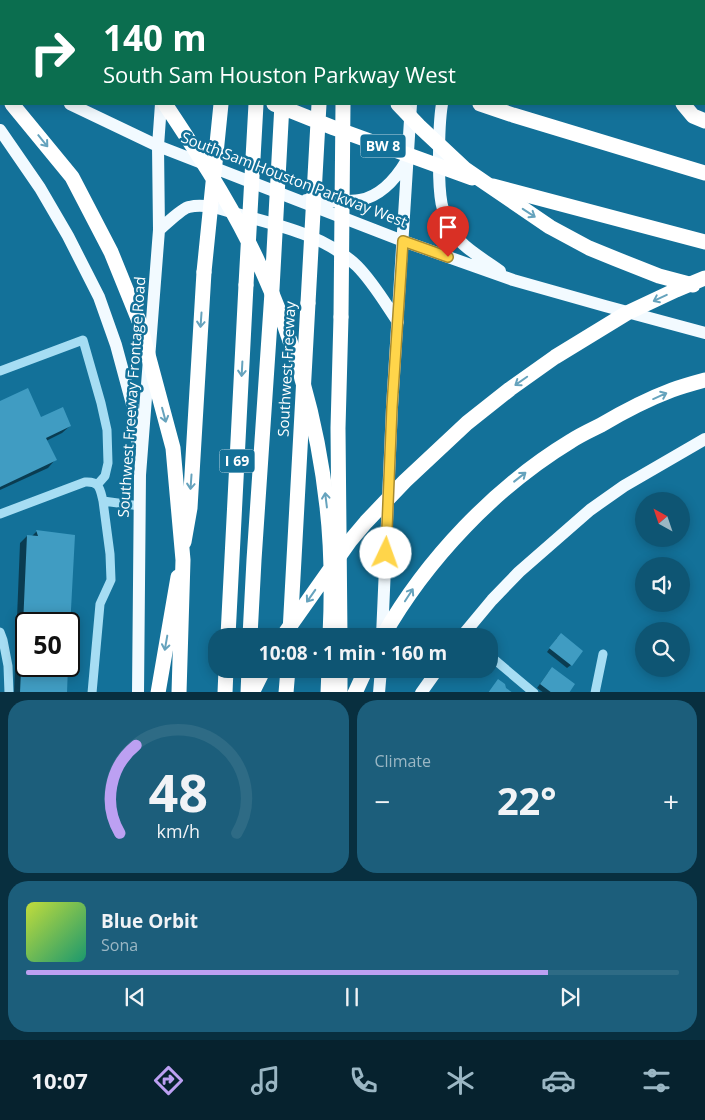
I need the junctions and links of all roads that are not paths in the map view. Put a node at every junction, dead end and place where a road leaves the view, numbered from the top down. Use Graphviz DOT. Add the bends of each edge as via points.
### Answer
graph roads {
  1 [pos="13,105"];
  2 [pos="72,105"];
  3 [pos="163,105"];
  4 [pos="164,105"];
  5 [pos="221,105"];
  6 [pos="256,105"];
  7 [pos="276,105"];
  8 [pos="282,105"];
  9 [pos="319,105"];
  10 [pos="343,105"];
  11 [pos="399,105"];
  12 [pos="412,105"];
  13 [pos="442,105"];
  14 [pos="483,105"];
  15 [pos="684,105"];
  16 [pos="705,121"];
  17 [pos="0,130"];
  18 [pos="158,146"];
  19 [pos="408,158"];
  20 [pos="705,173"];
  21 [pos="298,200"];
  22 [pos="159,230"];
  23 [pos="403,241"];
  24 [pos="705,242"];
  25 [pos="705,278"];
  26 [pos="513,280"];
  27 [pos="705,288"];
  28 [pos="398,322"];
  29 [pos="705,333"];
  30 [pos="0,372"];
  31 [pos="705,380"];
  32 [pos="705,439"];
  33 [pos="140,475"];
  34 [pos="98,485"];
  35 [pos="103,501"];
  36 [pos="140,506"];
  37 [pos="0,514"];
  38 [pos="228,628"];
  39 [pos="250,628"];
  40 [pos="289,628"];
  41 [pos="289,628"];
  42 [pos="330,628"];
  43 [pos="340,628"];
  44 [pos="383,628"];
  45 [pos="388,628"];
  46 [pos="469,628"];
  47 [pos="1,638"];
  48 [pos="603,654"];
  49 [pos="498,662"];
  50 [pos="225,678"];
  51 [pos="249,678"];
  52 [pos="259,678"];
  53 [pos="287,678"];
  54 [pos="329,678"];
  55 [pos="340,678"];
  56 [pos="362,678"];
  57 [pos="380,678"];
  58 [pos="431,678"];
  59 [pos="9,692"];
  60 [pos="92,692"];
  61 [pos="138,692"];
  62 [pos="158,692"];
  63 [pos="179,692"];
  64 [pos="224,692"];
  65 [pos="248,692"];
  66 [pos="252,692"];
  67 [pos="286,692"];
  68 [pos="328,692"];
  69 [pos="340,692"];
  70 [pos="355,692"];
  71 [pos="379,692"];
  72 [pos="421,692"];
  73 [pos="534,692"];
  74 [pos="595,692"];
  1 -- 63 [label="highway, one-way, bridge" via="72,177 111,252 138,321 173,448 183,560"];
  2 -- 18 [label="main road, South Sam Houston Parkway West"];
  3 -- 18 [label="main road, Southwest Freeway Frontage Road"];
  42 -- 4 [label="highway, one-way, bridge" via="327,507 319,451 299,370 275,301 250,244 193,146"];
  5 -- 62 [label="highway, one-way, bridge" via="204,272 190,508"];
  6 -- 38 [label="highway, I 69, one-way, bridge"];
  7 -- 24 [label="highway, BW 8, bridge" via="493,186"];
  8 -- 39 [label="highway, bridge"];
  9 -- 40 [label="highway, Southwest Freeway, bridge"];
  10 -- 43 [label="highway, bridge" via="338,428"];
  11 -- 27 [label="highway, one-way, bridge" via="466,169 550,227 616,260"];
  12 -- 19 [label="main road"];
  13 -- 26 [label="main road" via="439,191 448,226 470,250"];
  14 -- 20 [label="highway"];
  15 -- 16 [label="highway" via="693,116"];
  17 -- 33 [label="main road" via="40,188 99,297 133,408"];
  18 -- 21 [label="main road, South Sam Houston Parkway West"];
  18 -- 22 [label="main road, Southwest Freeway Frontage Road"];
  19 -- 21 [label="main road" via="390,183 363,199"];
  19 -- 23 [label="main road"];
  21 -- 23 [label="main road, South Sam Houston Parkway West"];
  22 -- 28 [label="main road" via="187,207 207,206 290,228 340,252 357,266"];
  22 -- 33 [label="main road, Southwest Freeway Frontage Road"];
  23 -- 26 [label="main road, South Sam Houston Parkway West"];
  23 -- 28 [label="main road"];
  25 -- 41 [label="highway, one-way, bridge" via="627,313 555,357 467,423 366,522"];
  26 -- 29 [label="main road, South Sam Houston Parkway West"];
  28 -- 44 [label="main road"];
  30 -- 34 [label="street" via="83,340 107,430 108,462 105,476"];
  45 -- 31 [label="highway, one-way" via="413,589 447,546 508,487 542,460 621,413 672,390"];
  32 -- 46 [label="main road" via="624,486 590,510 519,572"];
  33 -- 36 [label="main road, Southwest Freeway Frontage Road"];
  34 -- 35 [label="street"];
  34 -- 37 [label="street" via="85,482"];
  35 -- 36 [label="street"];
  35 -- 60 [label="street" via="110,580 100,604"];
  36 -- 61 [label="main road, Southwest Freeway Frontage Road"];
  47 -- 59 [label="street" via="8,666"];
  48 -- 74 [label="street"];
  49 -- 73 [label="street"];
  50 -- 64 [label="highway"];
  51 -- 65 [label="highway"];
  52 -- 66 [label="highway"];
  53 -- 67 [label="highway"];
  54 -- 68 [label="highway"];
  55 -- 69 [label="highway"];
  56 -- 70 [label="highway"];
  57 -- 71 [label="main road"];
  58 -- 72 [label="main road"];
}
